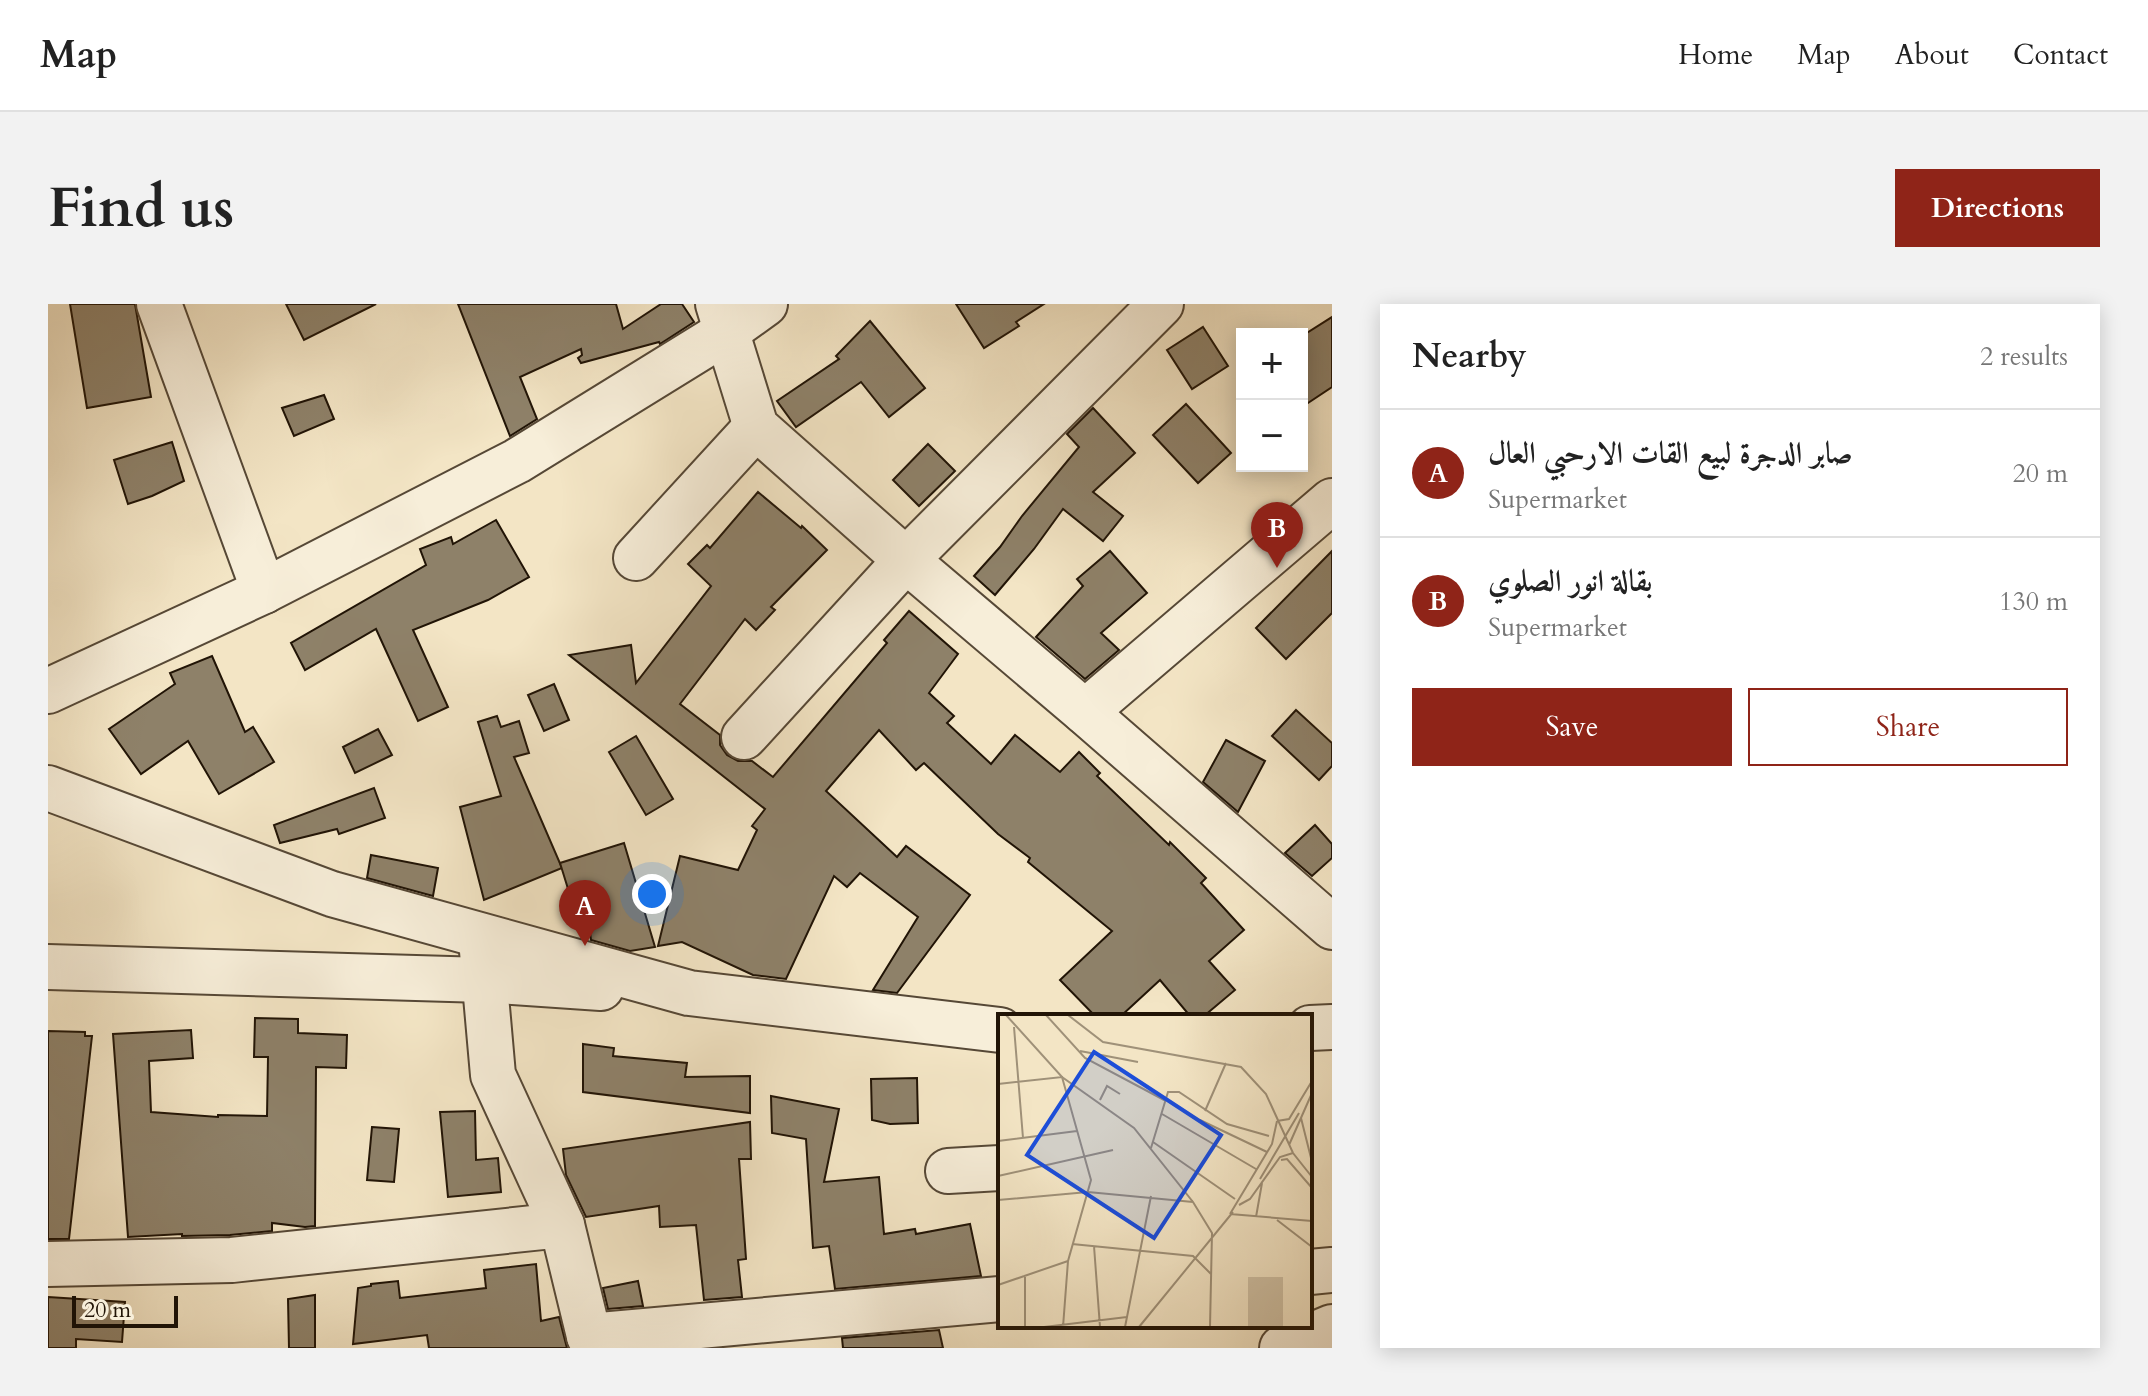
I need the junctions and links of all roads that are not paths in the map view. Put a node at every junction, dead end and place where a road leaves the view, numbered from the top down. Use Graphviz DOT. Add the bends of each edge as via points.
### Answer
graph roads {
  1 [pos="159,304"];
  2 [pos="765,304"];
  3 [pos="1161,304"];
  4 [pos="722,318"];
  5 [pos="756,427"];
  6 [pos="1332,501"];
  7 [pos="636,558"];
  8 [pos="906,560"];
  9 [pos="264,591"];
  10 [pos="48,691"];
  11 [pos="1085,712"];
  12 [pos="744,737"];
  13 [pos="48,788"];
  14 [pos="1332,927"];
  15 [pos="480,935"];
  16 [pos="48,967"];
  17 [pos="484,980"];
  18 [pos="689,993"];
  19 [pos="1332,1027"];
  20 [pos="1312,1028"];
  21 [pos="998,1030"];
  22 [pos="998,1168"];
  23 [pos="948,1171"];
  24 [pos="562,1225"];
  25 [pos="48,1264"];
  26 [pos="1332,1270"];
  27 [pos="1312,1272"];
  28 [pos="998,1299"];
  29 [pos="1332,1327"];
  30 [pos="592,1342"];
  31 [pos="1282,1348"];
  1 -- 9 [label="street"];
  2 -- 4 [label="street"];
  3 -- 8 [label="street"];
  4 -- 5 [label="street"];
  4 -- 9 [label="street" via="517,461"];
  5 -- 7 [label="street"];
  5 -- 8 [label="street"];
  6 -- 11 [label="street"];
  8 -- 11 [label="street"];
  8 -- 12 [label="street"];
  9 -- 10 [label="street"];
  11 -- 14 [label="street"];
  13 -- 15 [label="street" via="332,894"];
  15 -- 17 [label="street"];
  15 -- 18 [label="street"];
  16 -- 17 [label="street"];
  17 -- 18 [label="street"];
  17 -- 24 [label="street" via="493,1075"];
  18 -- 21 [label="street"];
  19 -- 20 [label="street"];
  22 -- 23 [label="street"];
  24 -- 25 [label="street" via="232,1260"];
  24 -- 30 [label="street"];
  26 -- 27 [label="street"];
  28 -- 30 [label="street"];
  29 -- 31 [label="street"];
}
